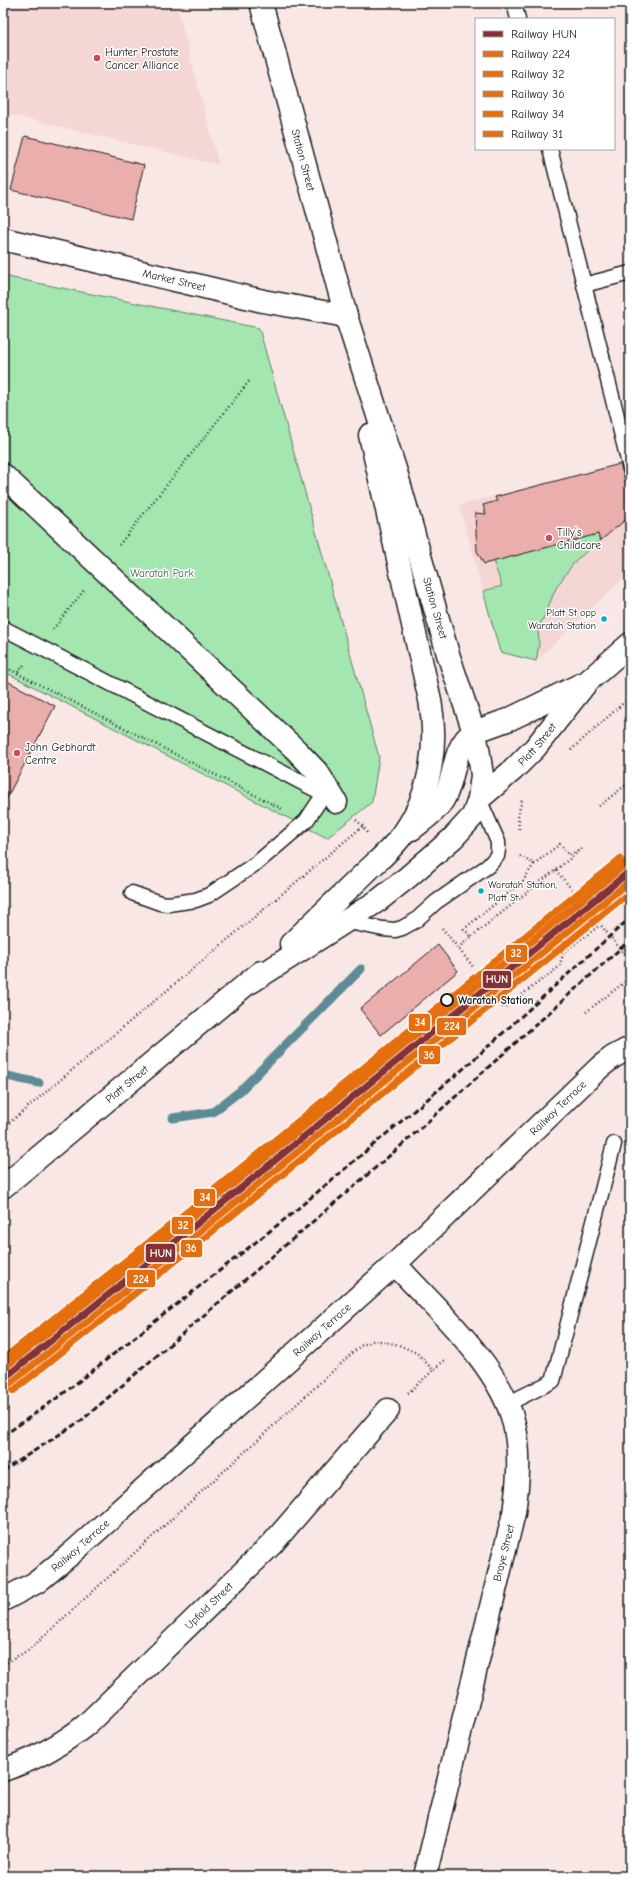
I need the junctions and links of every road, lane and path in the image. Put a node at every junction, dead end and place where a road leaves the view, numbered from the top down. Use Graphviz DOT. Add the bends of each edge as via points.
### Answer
graph roads {
  1 [pos="261,3"];
  2 [pos="514,3"];
  3 [pos="518,18"];
  4 [pos="550,150"];
  5 [pos="3,239"];
  6 [pos="630,273"];
  7 [pos="584,285"];
  8 [pos="346,316"];
  9 [pos="250,380"];
  10 [pos="630,468"];
  11 [pos="3,475"];
  12 [pos="102,567"];
  13 [pos="3,628"];
  14 [pos="630,644"];
  15 [pos="39,646"];
  16 [pos="3,666"];
  17 [pos="18,672"];
  18 [pos="587,682"];
  19 [pos="630,697"];
  20 [pos="474,732"];
  21 [pos="568,752"];
  22 [pos="630,782"];
  23 [pos="479,799"];
  24 [pos="522,799"];
  25 [pos="336,802"];
  26 [pos="599,806"];
  27 [pos="306,821"];
  28 [pos="363,826"];
  29 [pos="519,835"];
  30 [pos="519,850"];
  31 [pos="387,851"];
  32 [pos="518,855"];
  33 [pos="516,861"];
  34 [pos="534,864"];
  35 [pos="556,870"];
  36 [pos="408,877"];
  37 [pos="132,893"];
  38 [pos="344,921"];
  39 [pos="600,925"];
  40 [pos="447,934"];
  41 [pos="471,937"];
  42 [pos="458,948"];
  43 [pos="564,952"];
  44 [pos="630,961"];
  45 [pos="474,968"];
  46 [pos="630,978"];
  47 [pos="251,982"];
  48 [pos="524,982"];
  49 [pos="493,994"];
  50 [pos="586,1012"];
  51 [pos="630,1048"];
  52 [pos="3,1128"];
  53 [pos="614,1144"];
  54 [pos="3,1187"];
  55 [pos="395,1264"];
  56 [pos="507,1404"];
  57 [pos="388,1410"];
  58 [pos="3,1600"];
  59 [pos="3,1664"];
  60 [pos="3,1770"];
  61 [pos="425,1876"];
  1 -- 8 [label="main road, Station Street"];
  2 -- 3 [label="lane"];
  4 -- 7 [label="lane"];
  5 -- 8 [label="main road, Market Street" via="263,301"];
  6 -- 7 [label="lane"];
  7 -- 10 [label="lane"];
  8 -- 20 [label="main road, Station Street"];
  8 -- 31 [label="main road, Station Street" via="363,403 433,713 432,747 424,792 406,830"];
  9 -- 12 [label="path"];
  11 -- 12 [label="main road"];
  12 -- 15 [label="path"];
  12 -- 25 [label="main road" via="296,750 318,773"];
  13 -- 15 [label="lane"];
  14 -- 18 [label="main road, Platt Street"];
  15 -- 17 [label="path"];
  15 -- 27 [label="lane" via="324,794"];
  16 -- 17 [label="path"];
  17 -- 27 [label="path"];
  18 -- 20 [label="main road, Platt Street" via="510,719"];
  18 -- 23 [label="main road, Platt Street" via="535,748"];
  19 -- 21 [label="path"];
  20 -- 23 [label="main road, Station Street" via="481,769"];
  20 -- 31 [label="main road" via="463,740 443,800"];
  22 -- 26 [label="path"];
  23 -- 36 [label="main road, Station Street" via="473,816 464,827"];
  23 -- 38 [label="lane" via="498,842 496,856 488,866 402,928 390,930"];
  24 -- 29 [label="path" via="518,815"];
  27 -- 37 [label="lane" via="258,862 220,888 196,900 180,904 160,903"];
  28 -- 52 [label="path"];
  30 -- 32 [label="path"];
  31 -- 47 [label="main road, Platt Street"];
  32 -- 33 [label="path"];
  32 -- 34 [label="path"];
  34 -- 35 [label="path" via="560,844 569,855 582,849"];
  34 -- 41 [label="path" via="523,881 464,929"];
  35 -- 39 [label="path, bridge"];
  35 -- 41 [label="path"];
  36 -- 38 [label="main road, Platt Street" via="379,900"];
  38 -- 47 [label="main road, Platt Street"];
  39 -- 43 [label="path"];
  39 -- 44 [label="path, bridge"];
  40 -- 42 [label="path"];
  41 -- 42 [label="path"];
  42 -- 45 [label="path"];
  43 -- 48 [label="path"];
  43 -- 49 [label="path" via="559,966 504,1008"];
  46 -- 50 [label="path"];
  47 -- 54 [label="main road, Platt Street"];
  51 -- 55 [label="main road, Railway Terrace" via="612,1057 600,1067"];
  53 -- 56 [label="lane" via="553,1381"];
  55 -- 56 [label="main road, Braye Street" via="465,1341 492,1377"];
  55 -- 58 [label="main road, Railway Terrace" via="54,1568 36,1582"];
  56 -- 61 [label="main road, Braye Street" via="514,1423 519,1459 514,1513"];
  57 -- 59 [label="path" via="434,1371 417,1353 399,1345 375,1340 354,1351 29,1650"];
  57 -- 60 [label="main road, Upfold Street" via="272,1544 86,1725 55,1747"];
}
